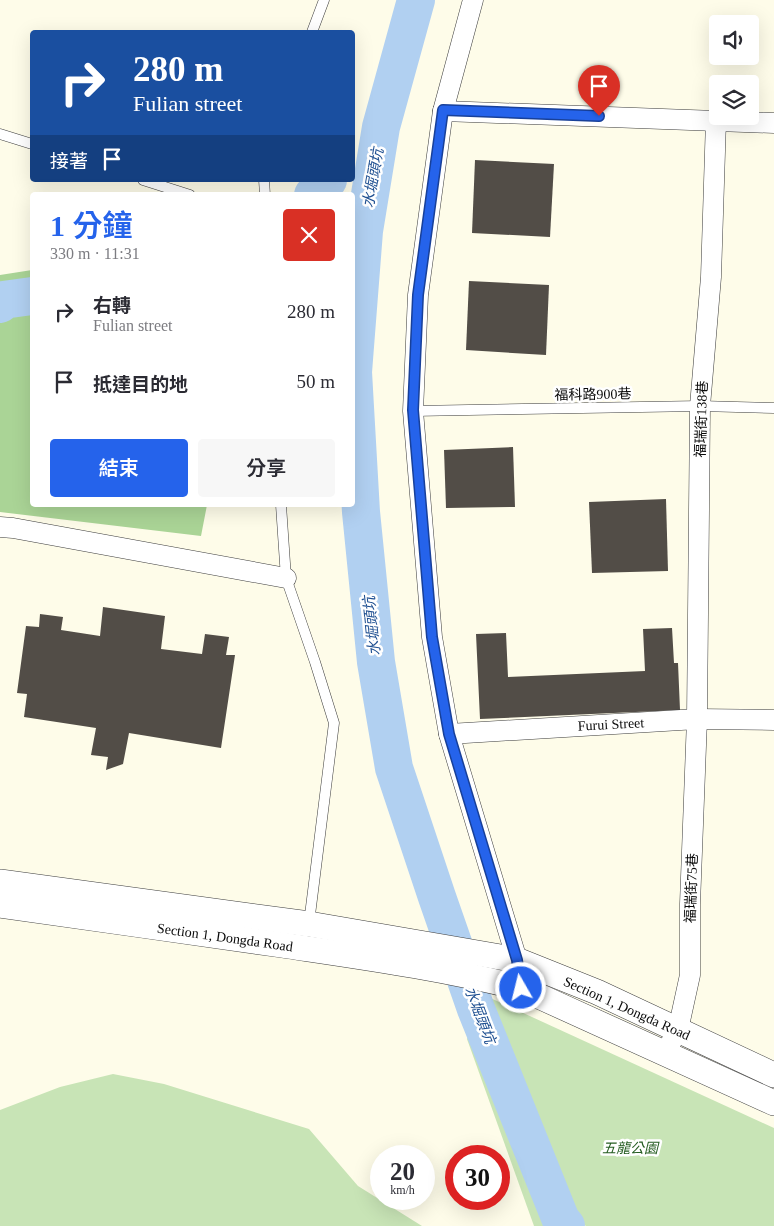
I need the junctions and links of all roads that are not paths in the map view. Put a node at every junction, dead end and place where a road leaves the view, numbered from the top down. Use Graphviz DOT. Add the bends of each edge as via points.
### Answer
graph roads {
  1 [pos="324,0"];
  2 [pos="473,0"];
  3 [pos="313,30"];
  4 [pos="443,110"];
  5 [pos="709,120"];
  6 [pos="759,122"];
  7 [pos="774,123"];
  8 [pos="716,125"];
  9 [pos="0,134"];
  10 [pos="30,143"];
  11 [pos="149,182"];
  12 [pos="181,192"];
  13 [pos="700,406"];
  14 [pos="774,408"];
  15 [pos="413,410"];
  16 [pos="281,507"];
  17 [pos="0,527"];
  18 [pos="286,578"];
  19 [pos="697,719"];
  20 [pos="774,720"];
  21 [pos="449,734"];
  22 [pos="0,882"];
  23 [pos="0,904"];
  24 [pos="309,924"];
  25 [pos="517,960"];
  26 [pos="521,988"];
  27 [pos="678,1030"];
  28 [pos="665,1053"];
  29 [pos="774,1074"];
  30 [pos="774,1103"];
  1 -- 3 [label="lane"];
  2 -- 4 [label="street"];
  4 -- 5 [label="street"];
  4 -- 15 [label="street" via="418,295"];
  6 -- 7 [label="street"];
  8 -- 13 [label="street, 福瑞街138巷" via="711,277"];
  9 -- 10 [label="lane"];
  11 -- 12 [label="lane"];
  13 -- 14 [label="lane, 福科路900巷"];
  13 -- 15 [label="lane, 福科路900巷"];
  13 -- 19 [label="street, 福瑞街138巷"];
  15 -- 21 [label="street" via="432,637"];
  16 -- 18 [label="lane"];
  17 -- 18 [label="street"];
  18 -- 24 [label="lane" via="334,723"];
  19 -- 20 [label="street, Furui Street"];
  19 -- 21 [label="street, Furui Street"];
  19 -- 27 [label="street, 福瑞街75巷" via="690,975"];
  21 -- 25 [label="street"];
  22 -- 24 [label="street, Section 1, Dongda Road"];
  23 -- 26 [label="street, Section 1, Dongda Road" via="450,971"];
  24 -- 25 [label="street, Section 1, Dongda Road"];
  25 -- 26 [label="street"];
  25 -- 27 [label="street, Section 1, Dongda Road" via="597,992"];
  26 -- 28 [label="street, Section 1, Dongda Road"];
  27 -- 28 [label="street, 福瑞街75巷"];
  27 -- 29 [label="street, Section 1, Dongda Road"];
  28 -- 30 [label="street, Section 1, Dongda Road"];
}
